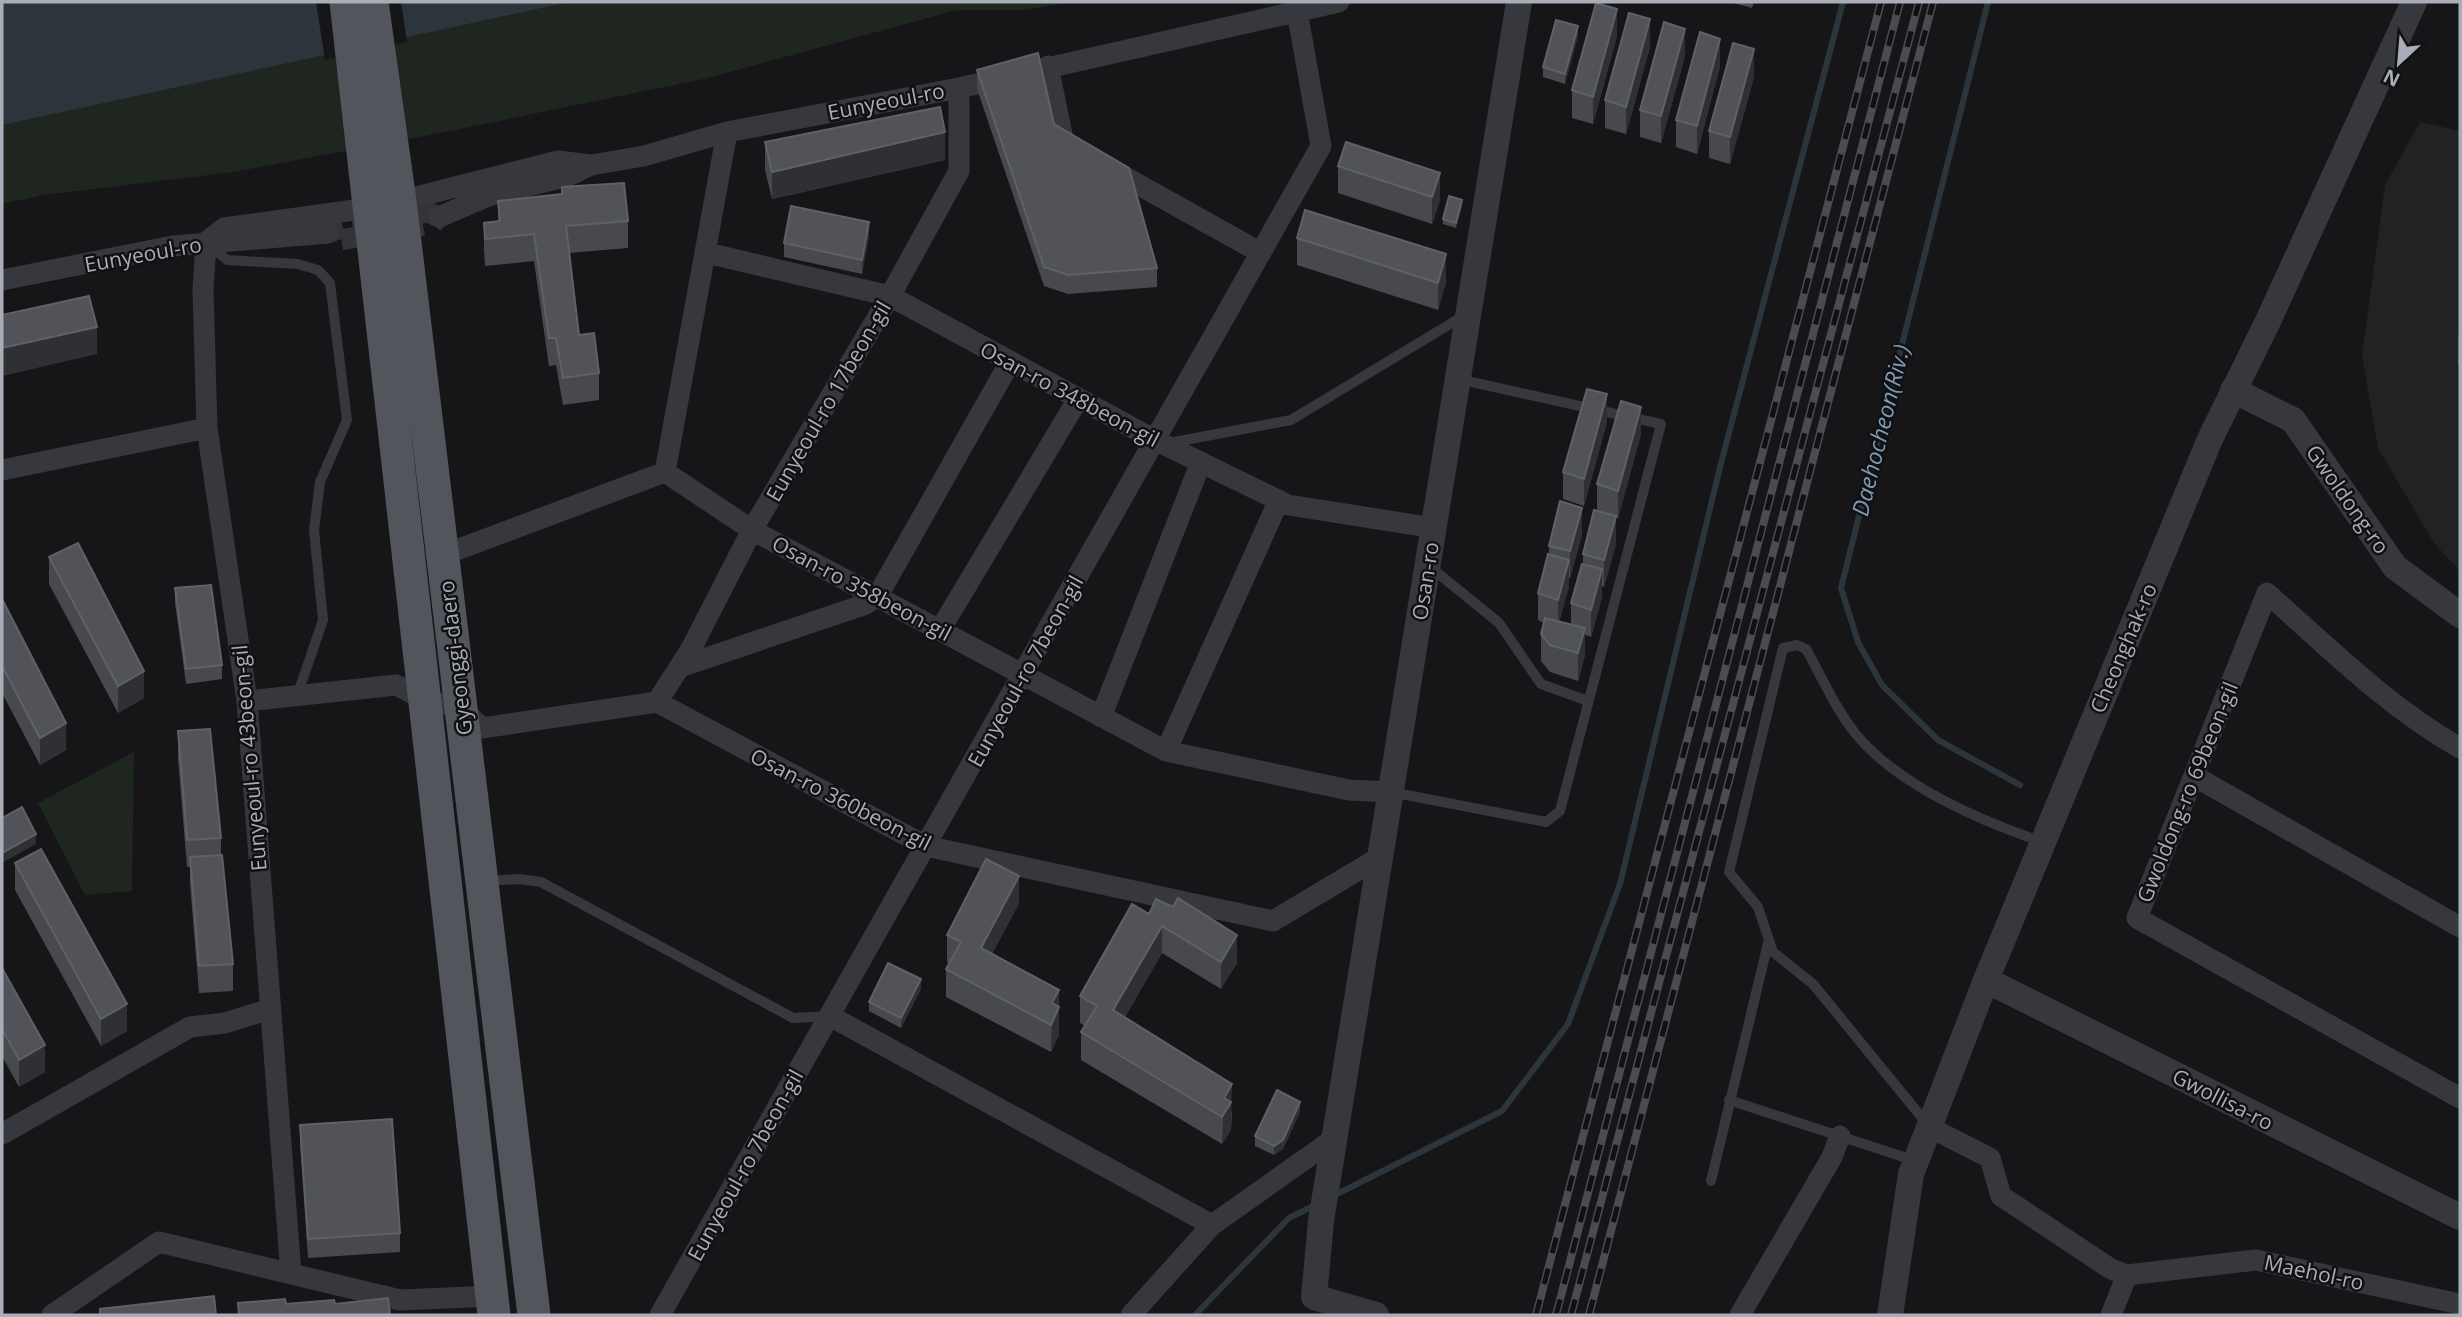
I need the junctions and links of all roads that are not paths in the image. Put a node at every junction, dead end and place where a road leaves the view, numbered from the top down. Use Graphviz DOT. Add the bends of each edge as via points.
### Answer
graph roads {
  1 [pos="346,2"];
  2 [pos="372,2"];
  3 [pos="1339,2"];
  4 [pos="1520,2"];
  5 [pos="2414,2"];
  6 [pos="1297,11"];
  7 [pos="1048,66"];
  8 [pos="958,88"];
  9 [pos="727,132"];
  10 [pos="591,165"];
  11 [pos="384,193"];
  12 [pos="439,217"];
  13 [pos="328,233"];
  14 [pos="206,242"];
  15 [pos="707,253"];
  16 [pos="1261,253"];
  17 [pos="2,280"];
  18 [pos="890,296"];
  19 [pos="1469,313"];
  20 [pos="1010,362"];
  21 [pos="1458,379"];
  22 [pos="2233,390"];
  23 [pos="1078,399"];
  24 [pos="207,428"];
  25 [pos="1159,442"];
  26 [pos="1201,463"];
  27 [pos="2,470"];
  28 [pos="665,472"];
  29 [pos="1279,500"];
  30 [pos="1434,528"];
  31 [pos="752,530"];
  32 [pos="443,555"];
  33 [pos="1428,565"];
  34 [pos="877,597"];
  35 [pos="2460,615"];
  36 [pos="940,630"];
  37 [pos="680,667"];
  38 [pos="1022,676"];
  39 [pos="297,696"];
  40 [pos="425,700"];
  41 [pos="247,701"];
  42 [pos="1588,701"];
  43 [pos="657,702"];
  44 [pos="461,708"];
  45 [pos="1101,717"];
  46 [pos="2460,748"];
  47 [pos="1166,751"];
  48 [pos="2194,776"];
  49 [pos="1391,792"];
  50 [pos="2042,842"];
  51 [pos="926,846"];
  52 [pos="1380,857"];
  53 [pos="482,882"];
  54 [pos="2460,927"];
  55 [pos="1769,939"];
  56 [pos="1986,980"];
  57 [pos="270,1009"];
  58 [pos="830,1016"];
  59 [pos="2460,1098"];
  60 [pos="1729,1100"];
  61 [pos="1929,1127"];
  62 [pos="2,1134"];
  63 [pos="1840,1136"];
  64 [pos="1333,1149"];
  65 [pos="1916,1161"];
  66 [pos="1712,1181"];
  67 [pos="2460,1217"];
  68 [pos="1212,1225"];
  69 [pos="291,1274"];
  70 [pos="2127,1275"];
  71 [pos="2460,1304"];
  72 [pos="493,1306"];
  73 [pos="1313,1306"];
  74 [pos="52,1315"];
  75 [pos="534,1315"];
  76 [pos="660,1315"];
  77 [pos="1130,1315"];
  78 [pos="1376,1315"];
  79 [pos="1740,1315"];
  80 [pos="1890,1315"];
  81 [pos="2111,1315"];
  1 -- 11 [label="main road, Gyeonggi-daero"];
  2 -- 11 [label="main road, Gyeonggi-daero"];
  3 -- 6 [label="street, Eunyeoul-ro"];
  4 -- 19 [label="street, Osan-ro"];
  5 -- 22 [label="street, Cheonghak-ro"];
  6 -- 7 [label="street, Eunyeoul-ro"];
  6 -- 16 [label="street, Eunyeoul-ro 7beon-gil" via="1321,146"];
  7 -- 8 [label="street, Eunyeoul-ro"];
  7 -- 16 [label="street" via="1064,144"];
  8 -- 9 [label="street, Eunyeoul-ro"];
  8 -- 18 [label="street, Eunyeoul-ro 17beon-gil" via="959,171"];
  9 -- 10 [label="street, Eunyeoul-ro" via="643,156"];
  9 -- 15 [label="street"];
  10 -- 11 [label="street" via="558,161"];
  10 -- 12 [label="street, Eunyeoul-ro"];
  11 -- 14 [label="street" via="224,228"];
  11 -- 32 [label="main road, Gyeonggi-daero"];
  11 -- 40 [label="main road, Gyeonggi-daero"];
  13 -- 14 [label="street, Eunyeoul-ro" via="241,243"];
  14 -- 17 [label="street, Eunyeoul-ro"];
  14 -- 24 [label="street, Eunyeoul-ro 43beon-gil"];
  14 -- 39 [label="lane" via="227,260 298,264 317,270 330,283 347,420 320,482 314,530 323,620"];
  15 -- 18 [label="street, Osan-ro 348beon-gil"];
  15 -- 28 [label="street"];
  16 -- 25 [label="street, Eunyeoul-ro 7beon-gil"];
  18 -- 20 [label="street, Osan-ro 348beon-gil"];
  18 -- 31 [label="street, Eunyeoul-ro 17beon-gil"];
  19 -- 21 [label="street, Osan-ro"];
  19 -- 25 [label="lane" via="1291,420"];
  20 -- 23 [label="street, Osan-ro 348beon-gil"];
  20 -- 34 [label="street"];
  21 -- 30 [label="street, Osan-ro"];
  21 -- 42 [label="lane" via="1661,424"];
  22 -- 35 [label="street, Gwoldong-ro" via="2293,420 2395,567"];
  22 -- 50 [label="street, Cheonghak-ro"];
  23 -- 25 [label="street, Osan-ro 348beon-gil"];
  23 -- 36 [label="street"];
  24 -- 27 [label="street"];
  24 -- 41 [label="street, Eunyeoul-ro 43beon-gil"];
  25 -- 26 [label="street, Osan-ro 348beon-gil"];
  25 -- 38 [label="street, Eunyeoul-ro 7beon-gil"];
  26 -- 29 [label="street, Osan-ro 348beon-gil"];
  26 -- 45 [label="street"];
  28 -- 31 [label="street, Osan-ro 358beon-gil"];
  28 -- 32 [label="street"];
  29 -- 30 [label="street, Osan-ro 348beon-gil"];
  29 -- 47 [label="street"];
  30 -- 33 [label="street, Osan-ro"];
  31 -- 34 [label="street, Osan-ro 358beon-gil"];
  31 -- 37 [label="street, Eunyeoul-ro 17beon-gil"];
  32 -- 44 [label="main road, Gyeonggi-daero"];
  33 -- 42 [label="lane" via="1499,623 1541,684"];
  33 -- 49 [label="street, Osan-ro"];
  34 -- 36 [label="street, Osan-ro 358beon-gil"];
  34 -- 37 [label="street"];
  36 -- 38 [label="street, Osan-ro 358beon-gil"];
  37 -- 43 [label="street, Eunyeoul-ro 17beon-gil"];
  38 -- 45 [label="street, Osan-ro 358beon-gil"];
  38 -- 51 [label="street, Eunyeoul-ro 7beon-gil"];
  39 -- 40 [label="street" via="396,685"];
  39 -- 41 [label="street"];
  40 -- 44 [label="street"];
  40 -- 72 [label="main road, Gyeonggi-daero"];
  41 -- 57 [label="street, Eunyeoul-ro 43beon-gil"];
  42 -- 49 [label="lane" via="1560,811 1546,822"];
  43 -- 44 [label="street" via="482,728"];
  43 -- 51 [label="street, Osan-ro 360beon-gil"];
  44 -- 53 [label="main road, Gyeonggi-daero"];
  45 -- 47 [label="street, Osan-ro 358beon-gil"];
  46 -- 48 [label="street, Gwoldong-ro 69beon-gil" via="2410,717 2267,593"];
  47 -- 49 [label="street, Osan-ro 358beon-gil" via="1349,790"];
  48 -- 54 [label="street"];
  48 -- 59 [label="street, Gwoldong-ro 69beon-gil" via="2137,918"];
  49 -- 52 [label="street, Osan-ro"];
  50 -- 55 [label="lane" via="1989,824 1890,764 1855,733 1806,649 1797,645 1783,648 1729,872 1758,907"];
  50 -- 56 [label="street, Cheonghak-ro"];
  51 -- 52 [label="street, Osan-ro 360beon-gil" via="1273,921"];
  51 -- 58 [label="street, Eunyeoul-ro 7beon-gil"];
  52 -- 64 [label="street, Osan-ro"];
  53 -- 58 [label="lane" via="519,879 541,883 793,1018"];
  53 -- 75 [label="main road, Gyeonggi-daero"];
  55 -- 60 [label="lane"];
  55 -- 61 [label="lane" via="1773,952 1813,985"];
  56 -- 61 [label="street, Cheonghak-ro"];
  56 -- 67 [label="street, Gwollisa-ro"];
  57 -- 62 [label="street" via="225,1023 190,1027"];
  57 -- 69 [label="street, Eunyeoul-ro 43beon-gil"];
  58 -- 68 [label="street"];
  58 -- 76 [label="street, Eunyeoul-ro 7beon-gil"];
  60 -- 63 [label="lane"];
  60 -- 66 [label="lane"];
  61 -- 65 [label="street, Cheonghak-ro"];
  61 -- 70 [label="street" via="1990,1158 2001,1196"];
  63 -- 65 [label="lane"];
  63 -- 79 [label="street"];
  64 -- 68 [label="street"];
  64 -- 73 [label="street, Osan-ro"];
  65 -- 80 [label="street, Cheonghak-ro"];
  68 -- 77 [label="street"];
  69 -- 72 [label="street" via="400,1300"];
  69 -- 74 [label="street" via="159,1242"];
  70 -- 71 [label="street, Maehol-ro" via="2256,1260"];
  70 -- 81 [label="street"];
  73 -- 78 [label="street"];
}
